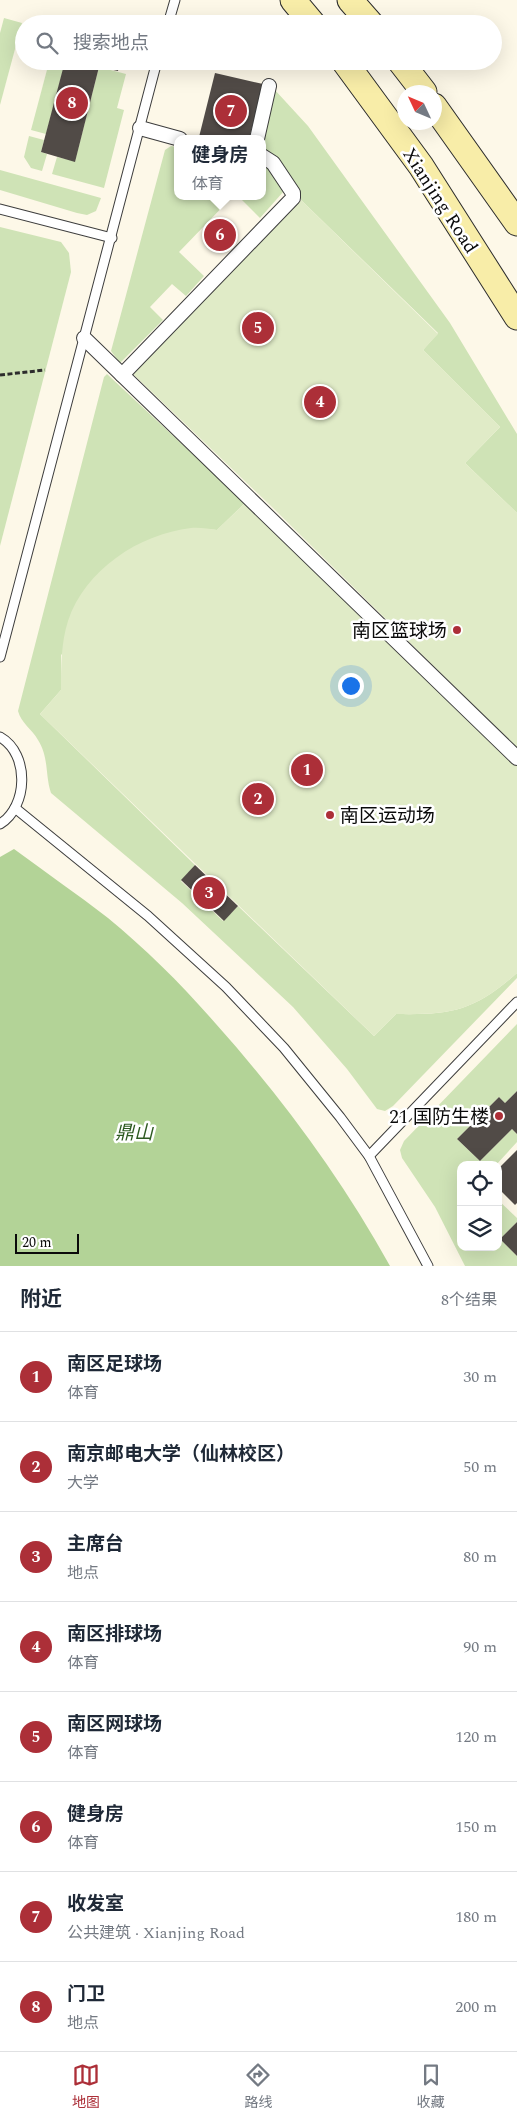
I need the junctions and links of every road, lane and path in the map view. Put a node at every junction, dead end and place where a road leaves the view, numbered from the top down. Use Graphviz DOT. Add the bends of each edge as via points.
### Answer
graph roads {
  1 [pos="175,0"];
  2 [pos="293,0"];
  3 [pos="350,0"];
  4 [pos="171,15"];
  5 [pos="306,15"];
  6 [pos="363,15"];
  7 [pos="156,70"];
  8 [pos="351,70"];
  9 [pos="407,70"];
  10 [pos="419,85"];
  11 [pos="269,86"];
  12 [pos="442,117"];
  13 [pos="140,128"];
  14 [pos="258,135"];
  15 [pos="174,137"];
  16 [pos="266,159"];
  17 [pos="0,209"];
  18 [pos="517,223"];
  19 [pos="112,238"];
  20 [pos="517,317"];
  21 [pos="84,338"];
  22 [pos="45,370"];
  23 [pos="0,375"];
  24 [pos="122,375"];
  25 [pos="0,656"];
  26 [pos="0,737"];
  27 [pos="517,758"];
  28 [pos="15,808"];
  29 [pos="0,824"];
  30 [pos="517,1002"];
  31 [pos="369,1156"];
  32 [pos="428,1266"];
  1 -- 4 [label="lane"];
  2 -- 5 [label="main road"];
  3 -- 6 [label="main road"];
  7 -- 13 [label="lane"];
  8 -- 20 [label="main road, Xianjing Road" via="420,166"];
  9 -- 10 [label="main road"];
  11 -- 14 [label="street"];
  12 -- 18 [label="main road"];
  13 -- 15 [label="street"];
  13 -- 19 [label="lane"];
  16 -- 24 [label="street" via="273,163 293,198"];
  17 -- 19 [label="lane"];
  19 -- 21 [label="lane"];
  21 -- 24 [label="street"];
  21 -- 25 [label="lane"];
  22 -- 23 [label="path"];
  24 -- 27 [label="street"];
  26 -- 28 [label="lane" via="7,741 21,766 22,794"];
  28 -- 29 [label="lane"];
  28 -- 31 [label="lane" via="148,916 226,987 284,1048"];
  30 -- 31 [label="lane"];
  31 -- 32 [label="lane"];
}
